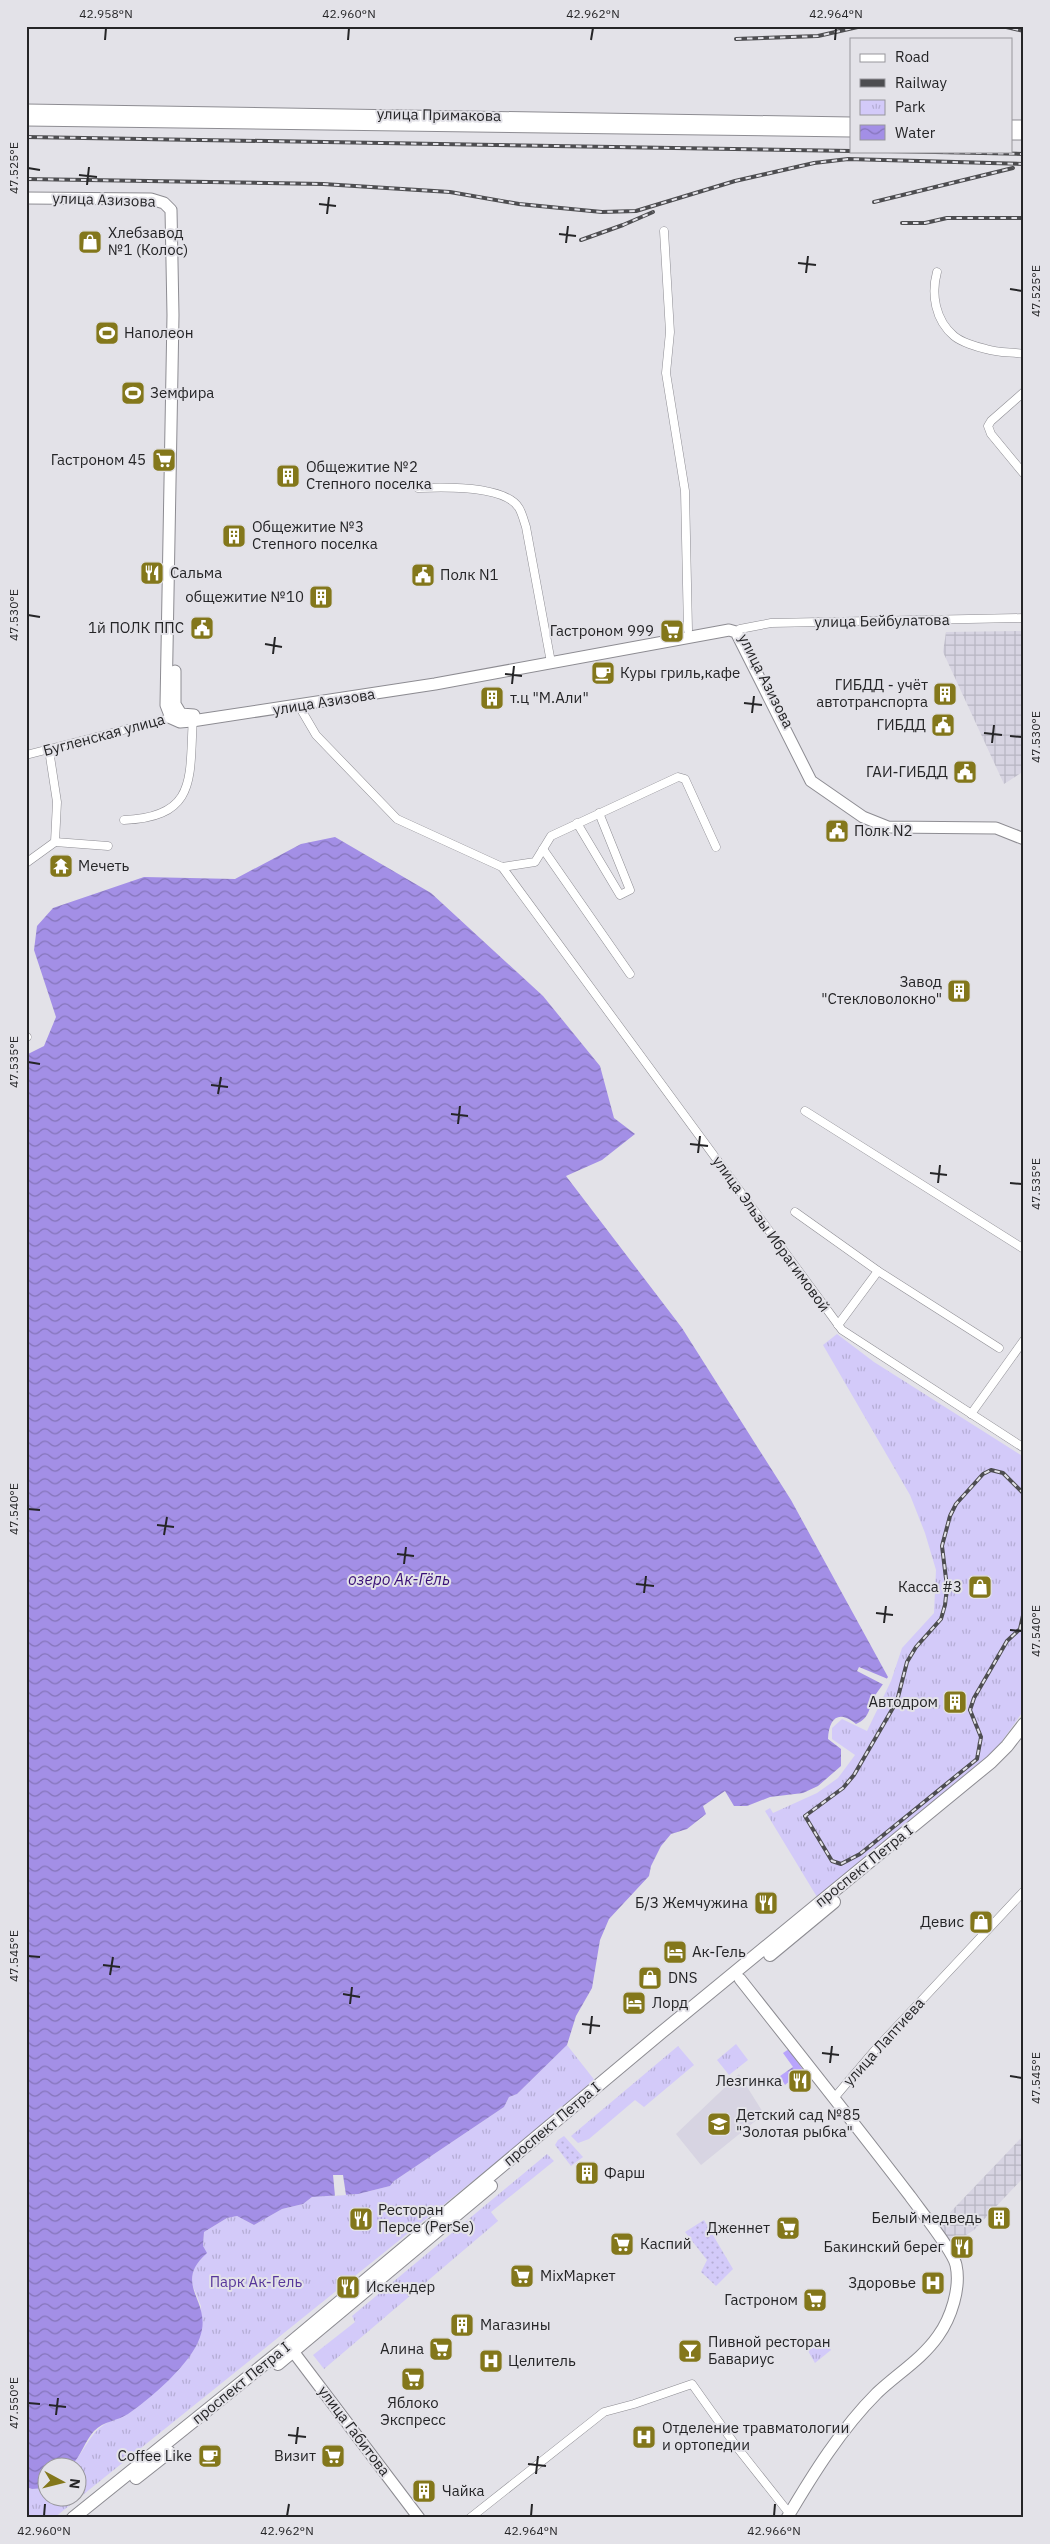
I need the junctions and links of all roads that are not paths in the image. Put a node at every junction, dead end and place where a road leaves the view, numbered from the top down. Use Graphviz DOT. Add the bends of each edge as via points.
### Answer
graph roads {
  1 [pos="26,110"];
  2 [pos="26,120"];
  3 [pos="850,123"];
  4 [pos="850,131"];
  5 [pos="26,193"];
  6 [pos="45,196"];
  7 [pos="26,198"];
  8 [pos="664,231"];
  9 [pos="937,272"];
  10 [pos="1024,354"];
  11 [pos="1024,392"];
  12 [pos="1024,474"];
  13 [pos="418,488"];
  14 [pos="1020,618"];
  15 [pos="740,629"];
  16 [pos="688,630"];
  17 [pos="550,657"];
  18 [pos="299,706"];
  19 [pos="184,717"];
  20 [pos="49,750"];
  21 [pos="26,755"];
  22 [pos="599,813"];
  23 [pos="124,820"];
  24 [pos="577,823"];
  25 [pos="1024,833"];
  26 [pos="1024,839"];
  27 [pos="55,842"];
  28 [pos="108,846"];
  29 [pos="716,847"];
  30 [pos="544,849"];
  31 [pos="26,864"];
  32 [pos="502,867"];
  33 [pos="630,974"];
  34 [pos="805,1111"];
  35 [pos="795,1212"];
  36 [pos="1024,1249"];
  37 [pos="878,1270"];
  38 [pos="838,1325"];
  39 [pos="1024,1340"];
  40 [pos="999,1348"];
  41 [pos="971,1414"];
  42 [pos="1024,1448"];
  43 [pos="1024,1724"];
  44 [pos="1024,1736"];
  45 [pos="1024,1891"];
  46 [pos="740,1979"];
  47 [pos="835,2097"];
  48 [pos="291,2349"];
  49 [pos="788,2516"];
  50 [pos="73,2518"];
  51 [pos="86,2518"];
  52 [pos="419,2518"];
  53 [pos="470,2518"];
  1 -- 3 [label="main road, улица Примакова"];
  2 -- 4 [label="main road, улица Примакова"];
  5 -- 6 [label="main road, улица Азизова"];
  6 -- 7 [label="main road, улица Азизова"];
  6 -- 19 [label="main road, улица Азизова" via="152,193 168,197 179,214 175,704"];
  8 -- 16 [label="street" via="670,332 666,373 685,491"];
  9 -- 10 [label="street" via="934,300 942,321 954,336 986,350"];
  11 -- 12 [label="street" via="988,426"];
  13 -- 17 [label="street" via="478,490 504,497 519,508 526,526"];
  14 -- 15 [label="street, улица Бейбулатова" via="771,623"];
  15 -- 16 [label="main road, улица Азизова" via="725,622"];
  15 -- 25 [label="main road, улица Азизова" via="815,779 886,822 1003,824"];
  16 -- 17 [label="main road, улица Азизова"];
  17 -- 19 [label="main road, улица Азизова" via="414,682"];
  18 -- 19 [label="main road, улица Азизова"];
  18 -- 26 [label="main road, улица Азизова" via="729,630 736,632 811,781 863,817 888,827 996,828"];
  18 -- 32 [label="street" via="316,735 398,819"];
  19 -- 20 [label="street, Бугленская улица"];
  19 -- 23 [label="street" via="189,784 181,798 168,812 148,819"];
  20 -- 21 [label="street, Бугленская улица"];
  20 -- 27 [label="street" via="57,802"];
  22 -- 24 [label="street"];
  22 -- 24 [label="street" via="630,890 620,895"];
  22 -- 29 [label="street" via="682,777"];
  24 -- 30 [label="street" via="551,836"];
  27 -- 28 [label="street"];
  27 -- 31 [label="street"];
  30 -- 32 [label="street" via="536,862"];
  30 -- 33 [label="street"];
  32 -- 38 [label="street, улица Эльзы Ибрагимовой"];
  34 -- 36 [label="street"];
  35 -- 37 [label="street"];
  37 -- 38 [label="street"];
  37 -- 40 [label="street"];
  38 -- 41 [label="street, улица Эльзы Ибрагимовой"];
  39 -- 41 [label="street"];
  41 -- 42 [label="street, улица Эльзы Ибрагимовой"];
  43 -- 48 [label="main road, проспект Петра I" via="991,1762 680,2017"];
  44 -- 46 [label="main road, проспект Петра I" via="989,1774"];
  45 -- 47 [label="street, улица Лаптиева"];
  46 -- 47 [label="main road"];
  46 -- 48 [label="main road, проспект Петра I"];
  47 -- 49 [label="main road, улица Лаптиева" via="932,2226 956,2264 957,2288 950,2315 939,2336 926,2352 877,2393 832,2446"];
  48 -- 50 [label="main road, проспект Петра I"];
  48 -- 51 [label="main road, проспект Петра I"];
  48 -- 52 [label="main road, улица Габитова"];
  49 -- 53 [label="street" via="692,2384 604,2412"];
}
